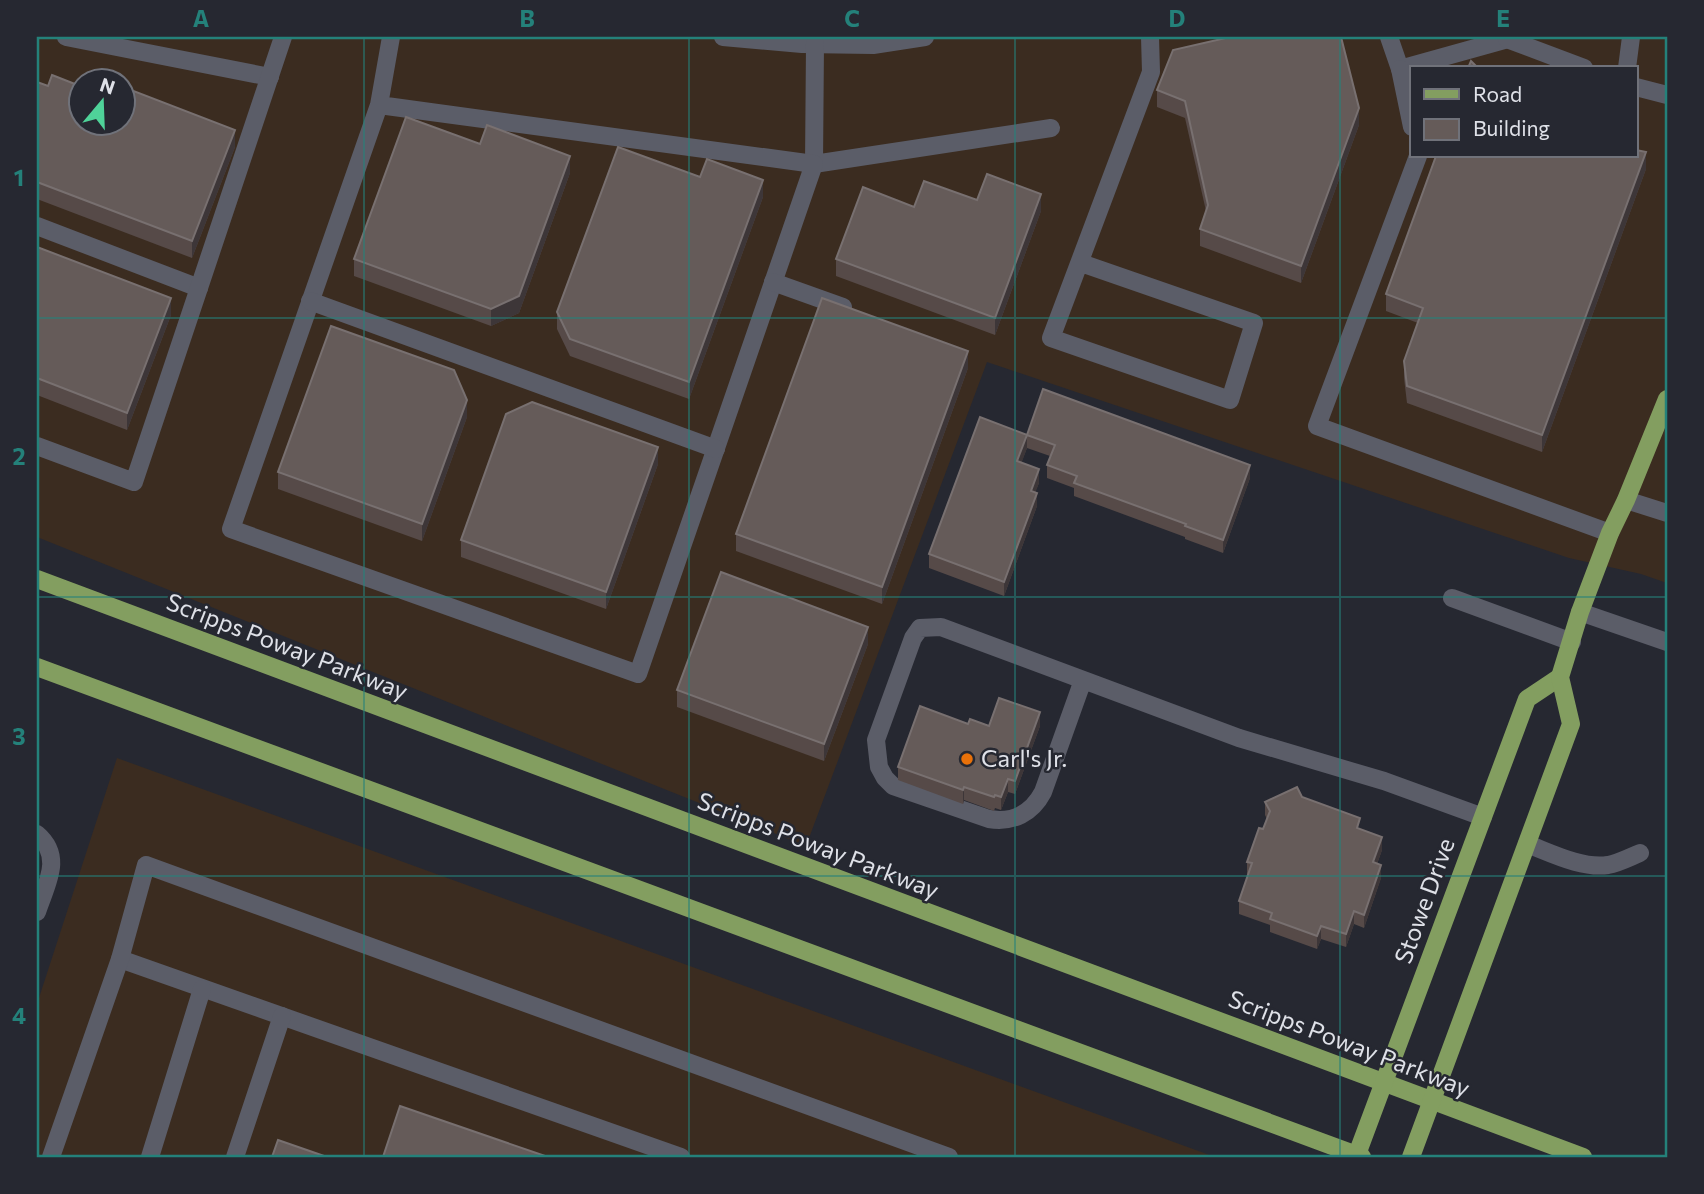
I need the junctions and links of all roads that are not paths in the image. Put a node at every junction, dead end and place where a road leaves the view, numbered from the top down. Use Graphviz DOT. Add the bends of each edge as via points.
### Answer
graph roads {
  1 [pos="66,37"];
  2 [pos="283,37"];
  3 [pos="391,37"];
  4 [pos="723,37"];
  5 [pos="925,37"];
  6 [pos="1150,37"];
  7 [pos="1389,37"];
  8 [pos="1631,37"];
  9 [pos="1511,38"];
  10 [pos="816,44"];
  11 [pos="1410,66"];
  12 [pos="1411,66"];
  13 [pos="1579,66"];
  14 [pos="1628,66"];
  15 [pos="1400,69"];
  16 [pos="270,77"];
  17 [pos="1638,88"];
  18 [pos="1667,95"];
  19 [pos="379,105"];
  20 [pos="1410,117"];
  21 [pos="1051,128"];
  22 [pos="1417,158"];
  23 [pos="814,164"];
  24 [pos="37,226"];
  25 [pos="1081,263"];
  26 [pos="773,282"];
  27 [pos="199,288"];
  28 [pos="310,300"];
  29 [pos="863,314"];
  30 [pos="1667,399"];
  31 [pos="37,446"];
  32 [pos="716,449"];
  33 [pos="1626,500"];
  34 [pos="1667,513"];
  35 [pos="1611,533"];
  36 [pos="37,579"];
  37 [pos="1452,598"];
  38 [pos="1580,612"];
  39 [pos="1572,642"];
  40 [pos="1667,642"];
  41 [pos="37,667"];
  42 [pos="1560,677"];
  43 [pos="1083,680"];
  44 [pos="1483,817"];
  45 [pos="37,834"];
  46 [pos="1527,845"];
  47 [pos="1640,853"];
  48 [pos="37,912"];
  49 [pos="120,960"];
  50 [pos="202,989"];
  51 [pos="282,1016"];
  52 [pos="1384,1083"];
  53 [pos="1433,1102"];
  54 [pos="51,1157"];
  55 [pos="150,1157"];
  56 [pos="235,1157"];
  57 [pos="681,1157"];
  58 [pos="949,1157"];
  59 [pos="1358,1157"];
  60 [pos="1411,1157"];
  61 [pos="1583,1157"];
  1 -- 16 [label="street"];
  2 -- 16 [label="street"];
  3 -- 19 [label="street"];
  4 -- 10 [label="street"];
  5 -- 10 [label="street" via="873,45"];
  6 -- 25 [label="street" via="1151,72"];
  7 -- 15 [label="street"];
  8 -- 14 [label="street"];
  9 -- 12 [label="street"];
  9 -- 13 [label="street"];
  10 -- 23 [label="street"];
  11 -- 15 [label="street"];
  15 -- 20 [label="street"];
  16 -- 27 [label="street"];
  17 -- 18 [label="street"];
  19 -- 23 [label="street"];
  19 -- 28 [label="street"];
  21 -- 23 [label="street"];
  22 -- 35 [label="street" via="1317,426"];
  23 -- 26 [label="street"];
  24 -- 27 [label="street"];
  25 -- 25 [label="street" via="1254,323 1230,400 1051,338"];
  26 -- 29 [label="street"];
  26 -- 32 [label="street"];
  27 -- 31 [label="street" via="134,482"];
  28 -- 32 [label="street"];
  28 -- 32 [label="street" via="232,529 638,674"];
  30 -- 33 [label="main road"];
  33 -- 34 [label="street"];
  33 -- 35 [label="main road"];
  35 -- 38 [label="main road"];
  36 -- 52 [label="main road, Scripps Poway Parkway"];
  37 -- 39 [label="street"];
  38 -- 39 [label="main road"];
  38 -- 40 [label="street"];
  39 -- 42 [label="main road"];
  41 -- 59 [label="main road"];
  42 -- 44 [label="main road, Stowe Drive" via="1527,699"];
  42 -- 46 [label="main road" via="1571,724"];
  43 -- 43 [label="street" via="941,627 920,628 912,638 876,740 879,767 893,786 989,819 1015,819 1038,802 1043,792"];
  43 -- 44 [label="street" via="1239,738 1384,781"];
  44 -- 52 [label="main road, Stowe Drive"];
  45 -- 48 [label="street" via="48,844 53,863"];
  46 -- 47 [label="street" via="1597,866"];
  46 -- 53 [label="main road"];
  49 -- 50 [label="street"];
  49 -- 54 [label="street"];
  49 -- 58 [label="street" via="146,865"];
  50 -- 51 [label="street"];
  50 -- 55 [label="street"];
  51 -- 56 [label="street"];
  51 -- 57 [label="street"];
  52 -- 53 [label="main road, Scripps Poway Parkway"];
  52 -- 59 [label="main road, Stowe Drive"];
  53 -- 60 [label="main road"];
  53 -- 61 [label="main road, Scripps Poway Parkway"];
}
